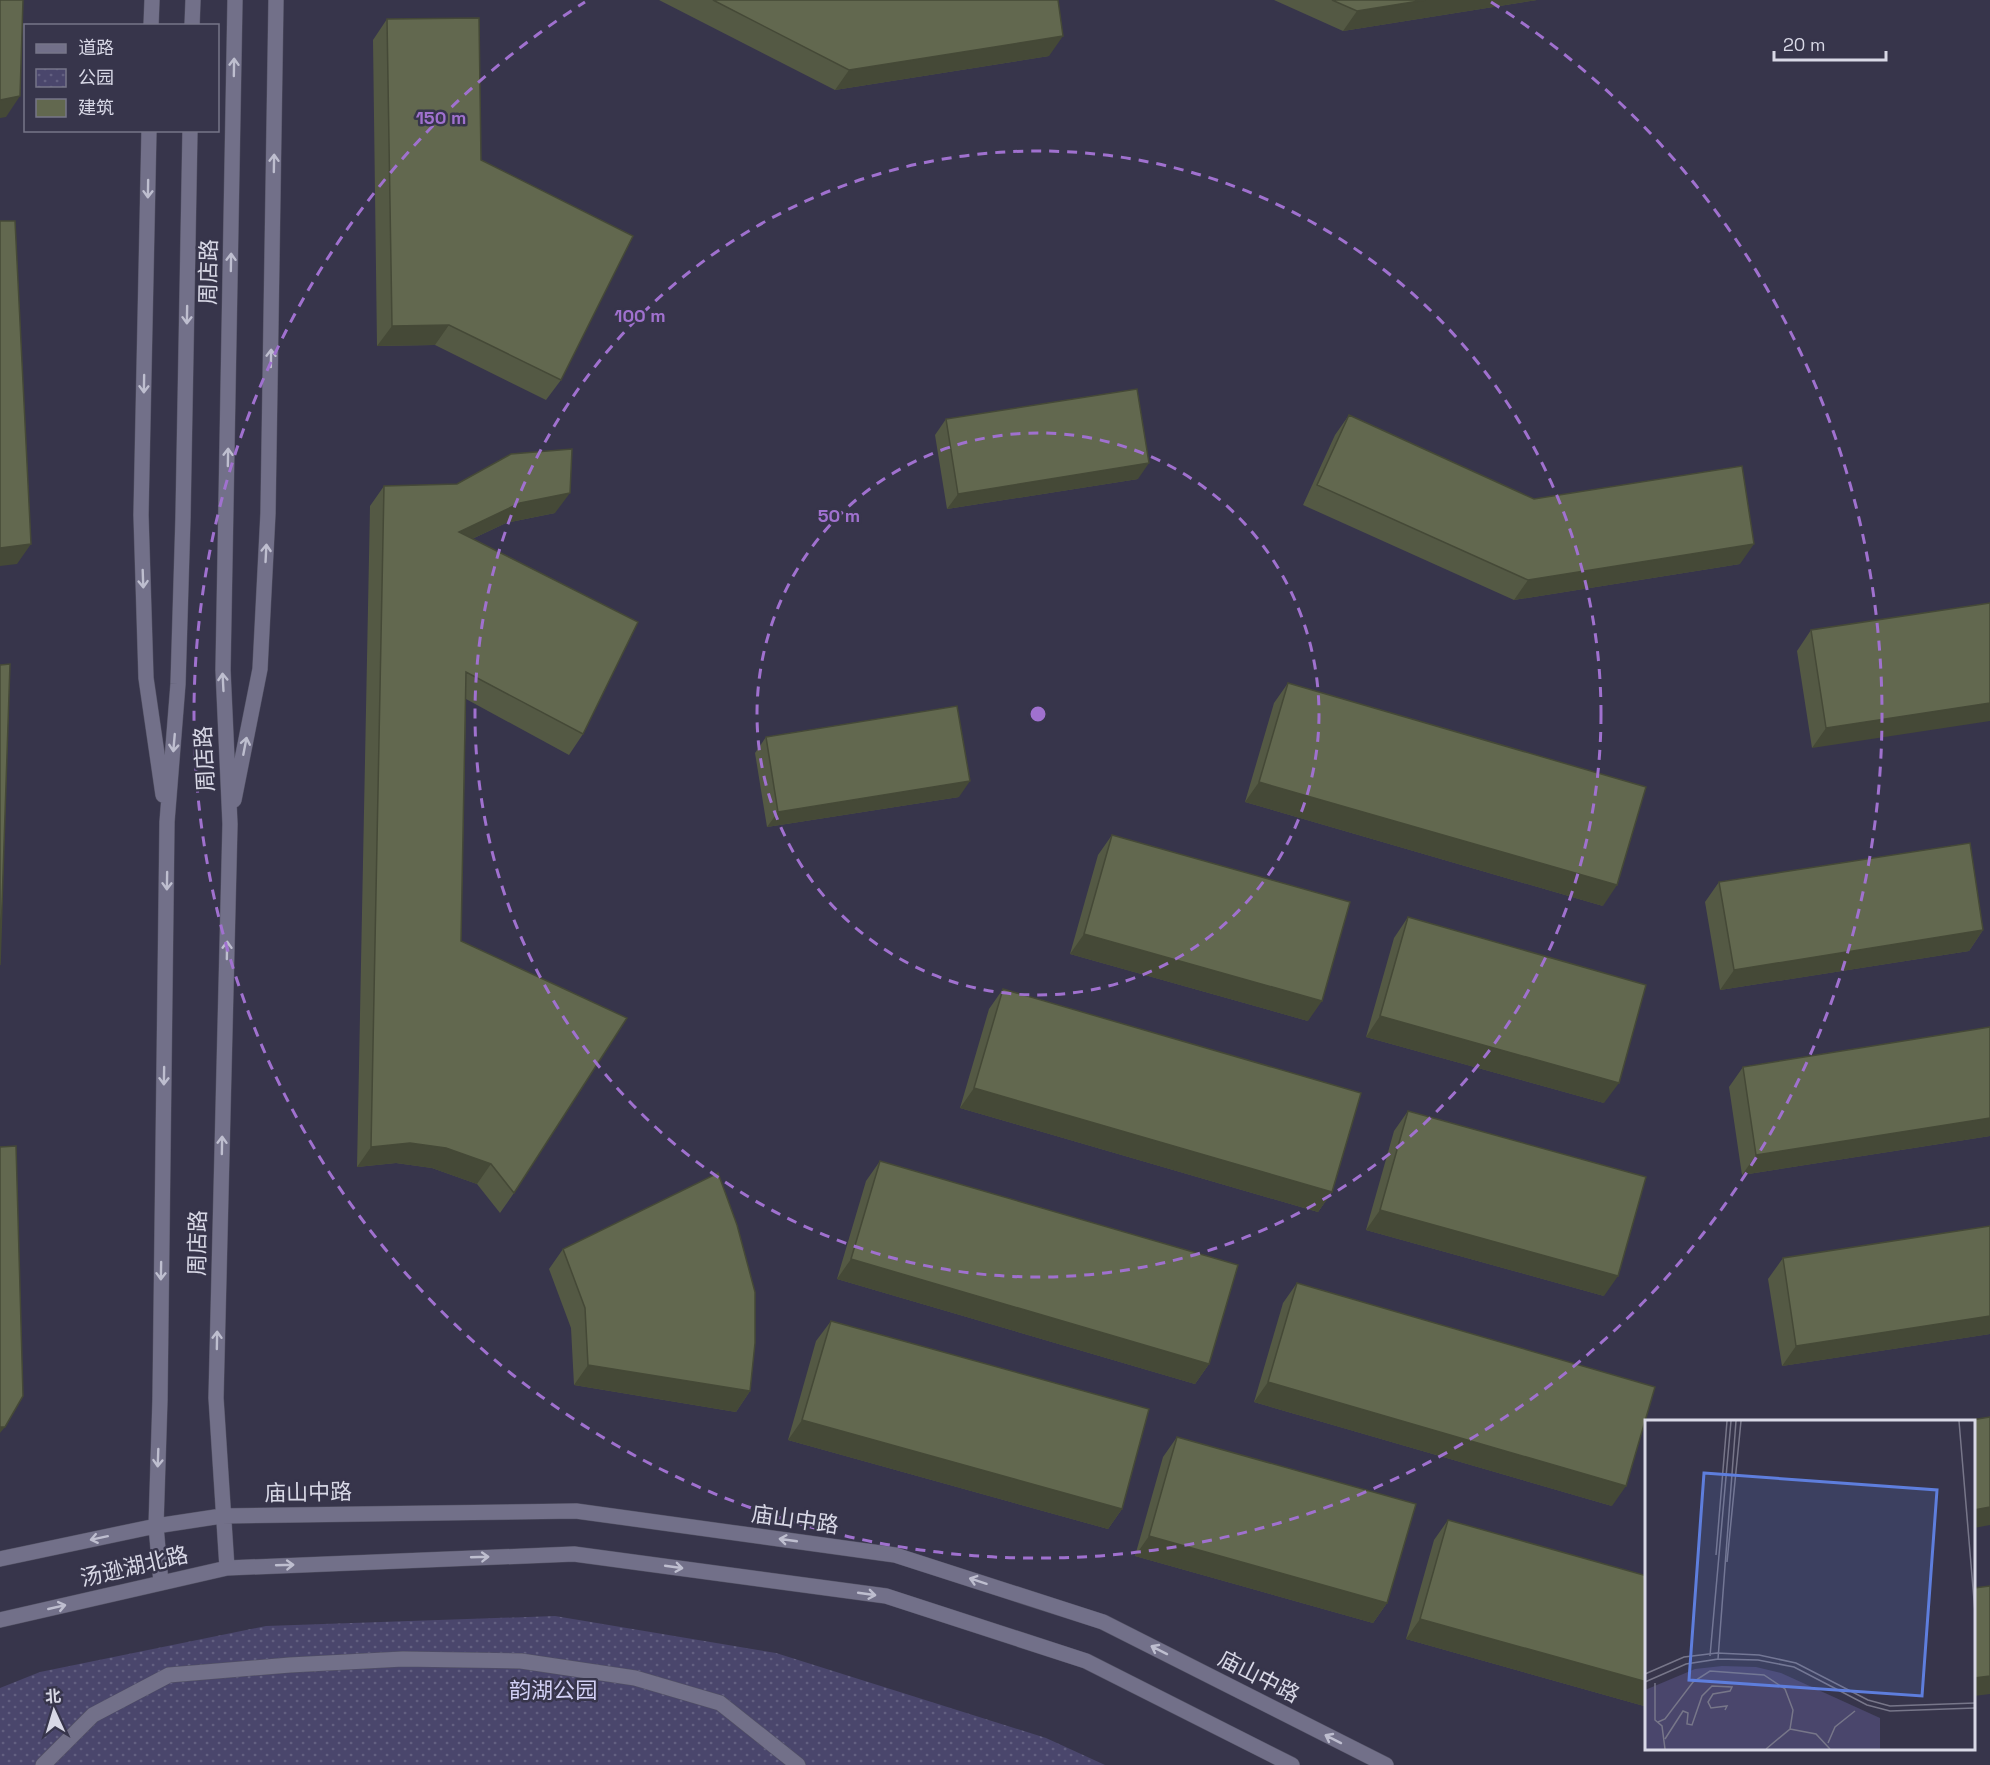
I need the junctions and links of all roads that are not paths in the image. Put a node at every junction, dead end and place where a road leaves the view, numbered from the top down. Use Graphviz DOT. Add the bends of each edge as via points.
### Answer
graph roads {
  1 [pos="152,0"];
  2 [pos="192,0"];
  3 [pos="235,0"];
  4 [pos="276,0"];
  5 [pos="151,24"];
  6 [pos="192,24"];
  7 [pos="149,132"];
  8 [pos="190,132"];
  9 [pos="167,822"];
  10 [pos="230,824"];
  11 [pos="222,1516"];
  12 [pos="156,1527"];
  13 [pos="0,1559"];
  14 [pos="226,1568"];
  15 [pos="161,1583"];
  16 [pos="0,1620"];
  17 [pos="43,1765"];
  18 [pos="798,1765"];
  19 [pos="1292,1765"];
  20 [pos="1386,1765"];
  1 -- 5 [label="street"];
  2 -- 6 [label="street"];
  10 -- 3 [label="street, 周店路, one-way" via="223,670"];
  10 -- 4 [label="street, one-way" via="260,669 268,513"];
  7 -- 9 [label="street, one-way" via="141,515 146,678"];
  8 -- 9 [label="street, 周店路, one-way" via="178,684"];
  9 -- 12 [label="street, 周店路, one-way"];
  11 -- 10 [label="street, 周店路, one-way" via="216,1398"];
  11 -- 12 [label="street, 庙山中路"];
  11 -- 14 [label="street"];
  20 -- 11 [label="street, 庙山中路, one-way" via="1103,1622 895,1555 576,1512"];
  12 -- 13 [label="street, 汤逊湖北路, one-way"];
  12 -- 15 [label="street, 周店路"];
  14 -- 15 [label="street, 汤逊湖北路"];
  14 -- 19 [label="street, one-way" via="574,1554 886,1596 1086,1661"];
  16 -- 15 [label="street, 汤逊湖北路, one-way"];
  17 -- 18 [label="street" via="93,1715 168,1675 403,1659 521,1661 635,1678 720,1703"];
}
